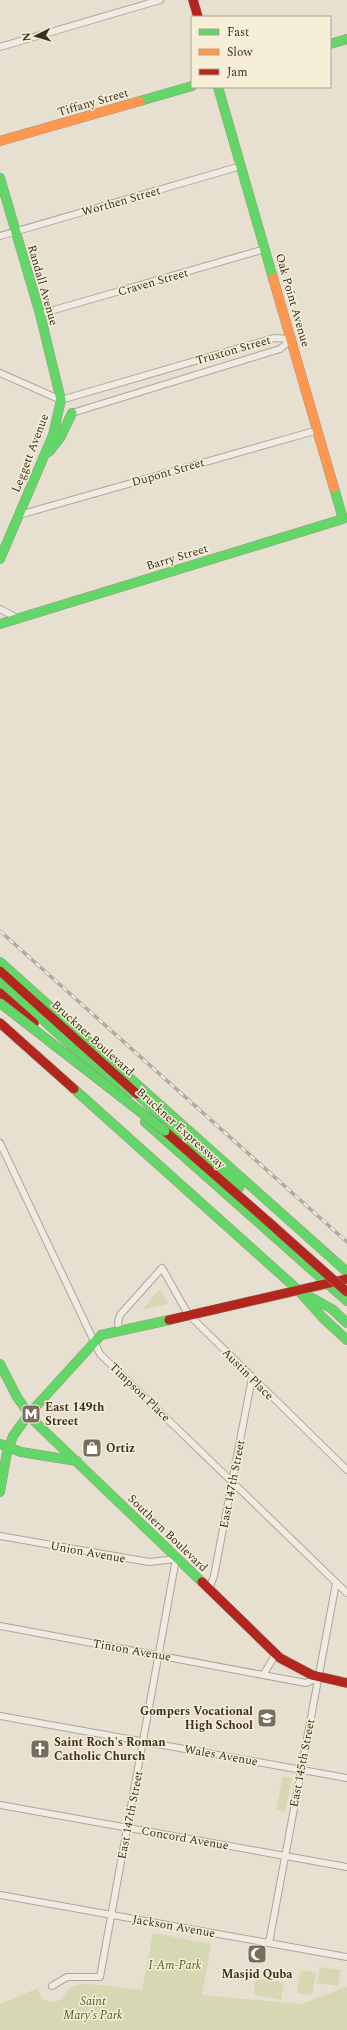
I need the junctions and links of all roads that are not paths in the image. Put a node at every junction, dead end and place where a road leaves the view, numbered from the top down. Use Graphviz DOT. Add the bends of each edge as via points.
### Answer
graph roads {
  1 [pos="160,0"];
  2 [pos="193,0"];
  3 [pos="198,16"];
  4 [pos="347,39"];
  5 [pos="331,44"];
  6 [pos="0,47"];
  7 [pos="191,86"];
  8 [pos="218,88"];
  9 [pos="0,141"];
  10 [pos="241,166"];
  11 [pos="0,178"];
  12 [pos="15,231"];
  13 [pos="0,236"];
  14 [pos="266,249"];
  15 [pos="40,314"];
  16 [pos="292,339"];
  17 [pos="0,373"];
  18 [pos="62,400"];
  19 [pos="72,413"];
  20 [pos="318,430"];
  21 [pos="43,459"];
  22 [pos="19,515"];
  23 [pos="343,519"];
  24 [pos="0,559"];
  25 [pos="0,609"];
  26 [pos="16,618"];
  27 [pos="0,624"];
  28 [pos="0,962"];
  29 [pos="0,971"];
  30 [pos="0,981"];
  31 [pos="0,992"];
  32 [pos="0,1003"];
  33 [pos="0,1023"];
  34 [pos="165,1131"];
  35 [pos="0,1143"];
  36 [pos="347,1272"];
  37 [pos="345,1282"];
  38 [pos="326,1283"];
  39 [pos="297,1289"];
  40 [pos="347,1292"];
  41 [pos="347,1301"];
  42 [pos="188,1314"];
  43 [pos="347,1323"];
  44 [pos="119,1330"];
  45 [pos="347,1340"];
  46 [pos="94,1341"];
  47 [pos="0,1364"];
  48 [pos="252,1378"];
  49 [pos="29,1414"];
  50 [pos="4,1446"];
  51 [pos="77,1461"];
  52 [pos="347,1470"];
  53 [pos="232,1482"];
  54 [pos="0,1492"];
  55 [pos="0,1536"];
  56 [pos="176,1559"];
  57 [pos="336,1582"];
  58 [pos="209,1589"];
  59 [pos="347,1593"];
  60 [pos="0,1626"];
  61 [pos="159,1654"];
  62 [pos="276,1654"];
  63 [pos="263,1675"];
  64 [pos="318,1678"];
  65 [pos="347,1683"];
  66 [pos="0,1716"];
  67 [pos="144,1741"];
  68 [pos="301,1769"];
  69 [pos="347,1778"];
  70 [pos="0,1805"];
  71 [pos="127,1828"];
  72 [pos="284,1856"];
  73 [pos="347,1867"];
  74 [pos="0,1895"];
  75 [pos="111,1915"];
  76 [pos="269,1943"];
  77 [pos="347,1957"];
  78 [pos="52,1986"];
  1 -- 6 [label="street"];
  2 -- 3 [label="main road"];
  4 -- 5 [label="main road"];
  7 -- 9 [label="main road, Tiffany Street"];
  8 -- 10 [label="main road, Oak Point Avenue"];
  10 -- 12 [label="street, Worthen Street"];
  10 -- 14 [label="main road, Oak Point Avenue"];
  11 -- 12 [label="main road, Randall Avenue"];
  12 -- 13 [label="street, Worthen Street"];
  12 -- 15 [label="main road, Randall Avenue"];
  14 -- 15 [label="street, Craven Street"];
  14 -- 16 [label="main road, Oak Point Avenue"];
  15 -- 18 [label="main road, Randall Avenue"];
  16 -- 18 [label="street, Truxton Street" via="274,338"];
  16 -- 19 [label="street, Truxton Street" via="280,350"];
  16 -- 20 [label="main road, Oak Point Avenue"];
  17 -- 18 [label="street"];
  18 -- 21 [label="main road, Leggett Avenue" via="53,436"];
  19 -- 21 [label="main road" via="60,438"];
  20 -- 22 [label="street, Dupont Street"];
  20 -- 23 [label="main road, Oak Point Avenue"];
  21 -- 22 [label="main road, Leggett Avenue"];
  22 -- 24 [label="main road, Leggett Avenue"];
  23 -- 26 [label="main road, Barry Street"];
  25 -- 26 [label="street"];
  26 -- 27 [label="main road, Barry Street"];
  28 -- 36 [label="main road, Bruckner Expressway"];
  29 -- 37 [label="main road, Bruckner Boulevard"];
  30 -- 34 [label="main road, Bruckner Expressway, bridge" via="80,1051"];
  31 -- 38 [label="main road"];
  32 -- 34 [label="main road, bridge"];
  33 -- 39 [label="main road"];
  34 -- 40 [label="main road, Bruckner Expressway, bridge"];
  35 -- 46 [label="street, Timpson Place"];
  37 -- 38 [label="main road"];
  38 -- 39 [label="main road"];
  38 -- 41 [label="main road"];
  39 -- 42 [label="main road"];
  39 -- 43 [label="main road" via="332,1310"];
  39 -- 45 [label="main road"];
  42 -- 44 [label="main road"];
  42 -- 44 [label="street, Austin Place" via="162,1268 120,1315"];
  42 -- 48 [label="street, Austin Place"];
  44 -- 46 [label="main road"];
  46 -- 49 [label="main road"];
  46 -- 53 [label="street, Timpson Place" via="100,1354"];
  47 -- 49 [label="main road, Southern Boulevard"];
  48 -- 52 [label="street, Austin Place"];
  48 -- 53 [label="street, East 147th Street"];
  49 -- 50 [label="main road"];
  49 -- 51 [label="main road, Southern Boulevard"];
  50 -- 51 [label="main road" via="21,1452"];
  50 -- 54 [label="main road"];
  51 -- 56 [label="main road, Southern Boulevard"];
  53 -- 57 [label="street, Timpson Place"];
  53 -- 58 [label="street, East 147th Street" via="214,1576"];
  55 -- 56 [label="street, Union Avenue" via="149,1562"];
  56 -- 58 [label="main road, Southern Boulevard"];
  56 -- 61 [label="street, East 147th Street"];
  57 -- 59 [label="street, Timpson Place"];
  57 -- 64 [label="street, East 145th Street"];
  58 -- 62 [label="main road, Southern Boulevard"];
  60 -- 61 [label="street, Tinton Avenue"];
  61 -- 63 [label="street, Tinton Avenue"];
  61 -- 67 [label="street, East 147th Street"];
  62 -- 63 [label="street"];
  62 -- 64 [label="main road, Southern Boulevard" via="290,1666"];
  63 -- 64 [label="street, Tinton Avenue" via="306,1683"];
  64 -- 65 [label="main road, Southern Boulevard"];
  64 -- 68 [label="street, East 145th Street"];
  66 -- 67 [label="street, Wales Avenue"];
  67 -- 68 [label="street, Wales Avenue"];
  67 -- 71 [label="street, East 147th Street"];
  68 -- 69 [label="street, Wales Avenue"];
  68 -- 72 [label="street, East 145th Street"];
  70 -- 71 [label="street, Concord Avenue"];
  71 -- 72 [label="street, Concord Avenue"];
  71 -- 75 [label="street, East 147th Street"];
  72 -- 73 [label="street, Concord Avenue"];
  72 -- 76 [label="street, East 145th Street"];
  74 -- 75 [label="street, Jackson Avenue"];
  75 -- 76 [label="street, Jackson Avenue"];
  75 -- 78 [label="street, East 147th Street" via="100,1977 67,1977"];
  76 -- 77 [label="street, Jackson Avenue"];
}
